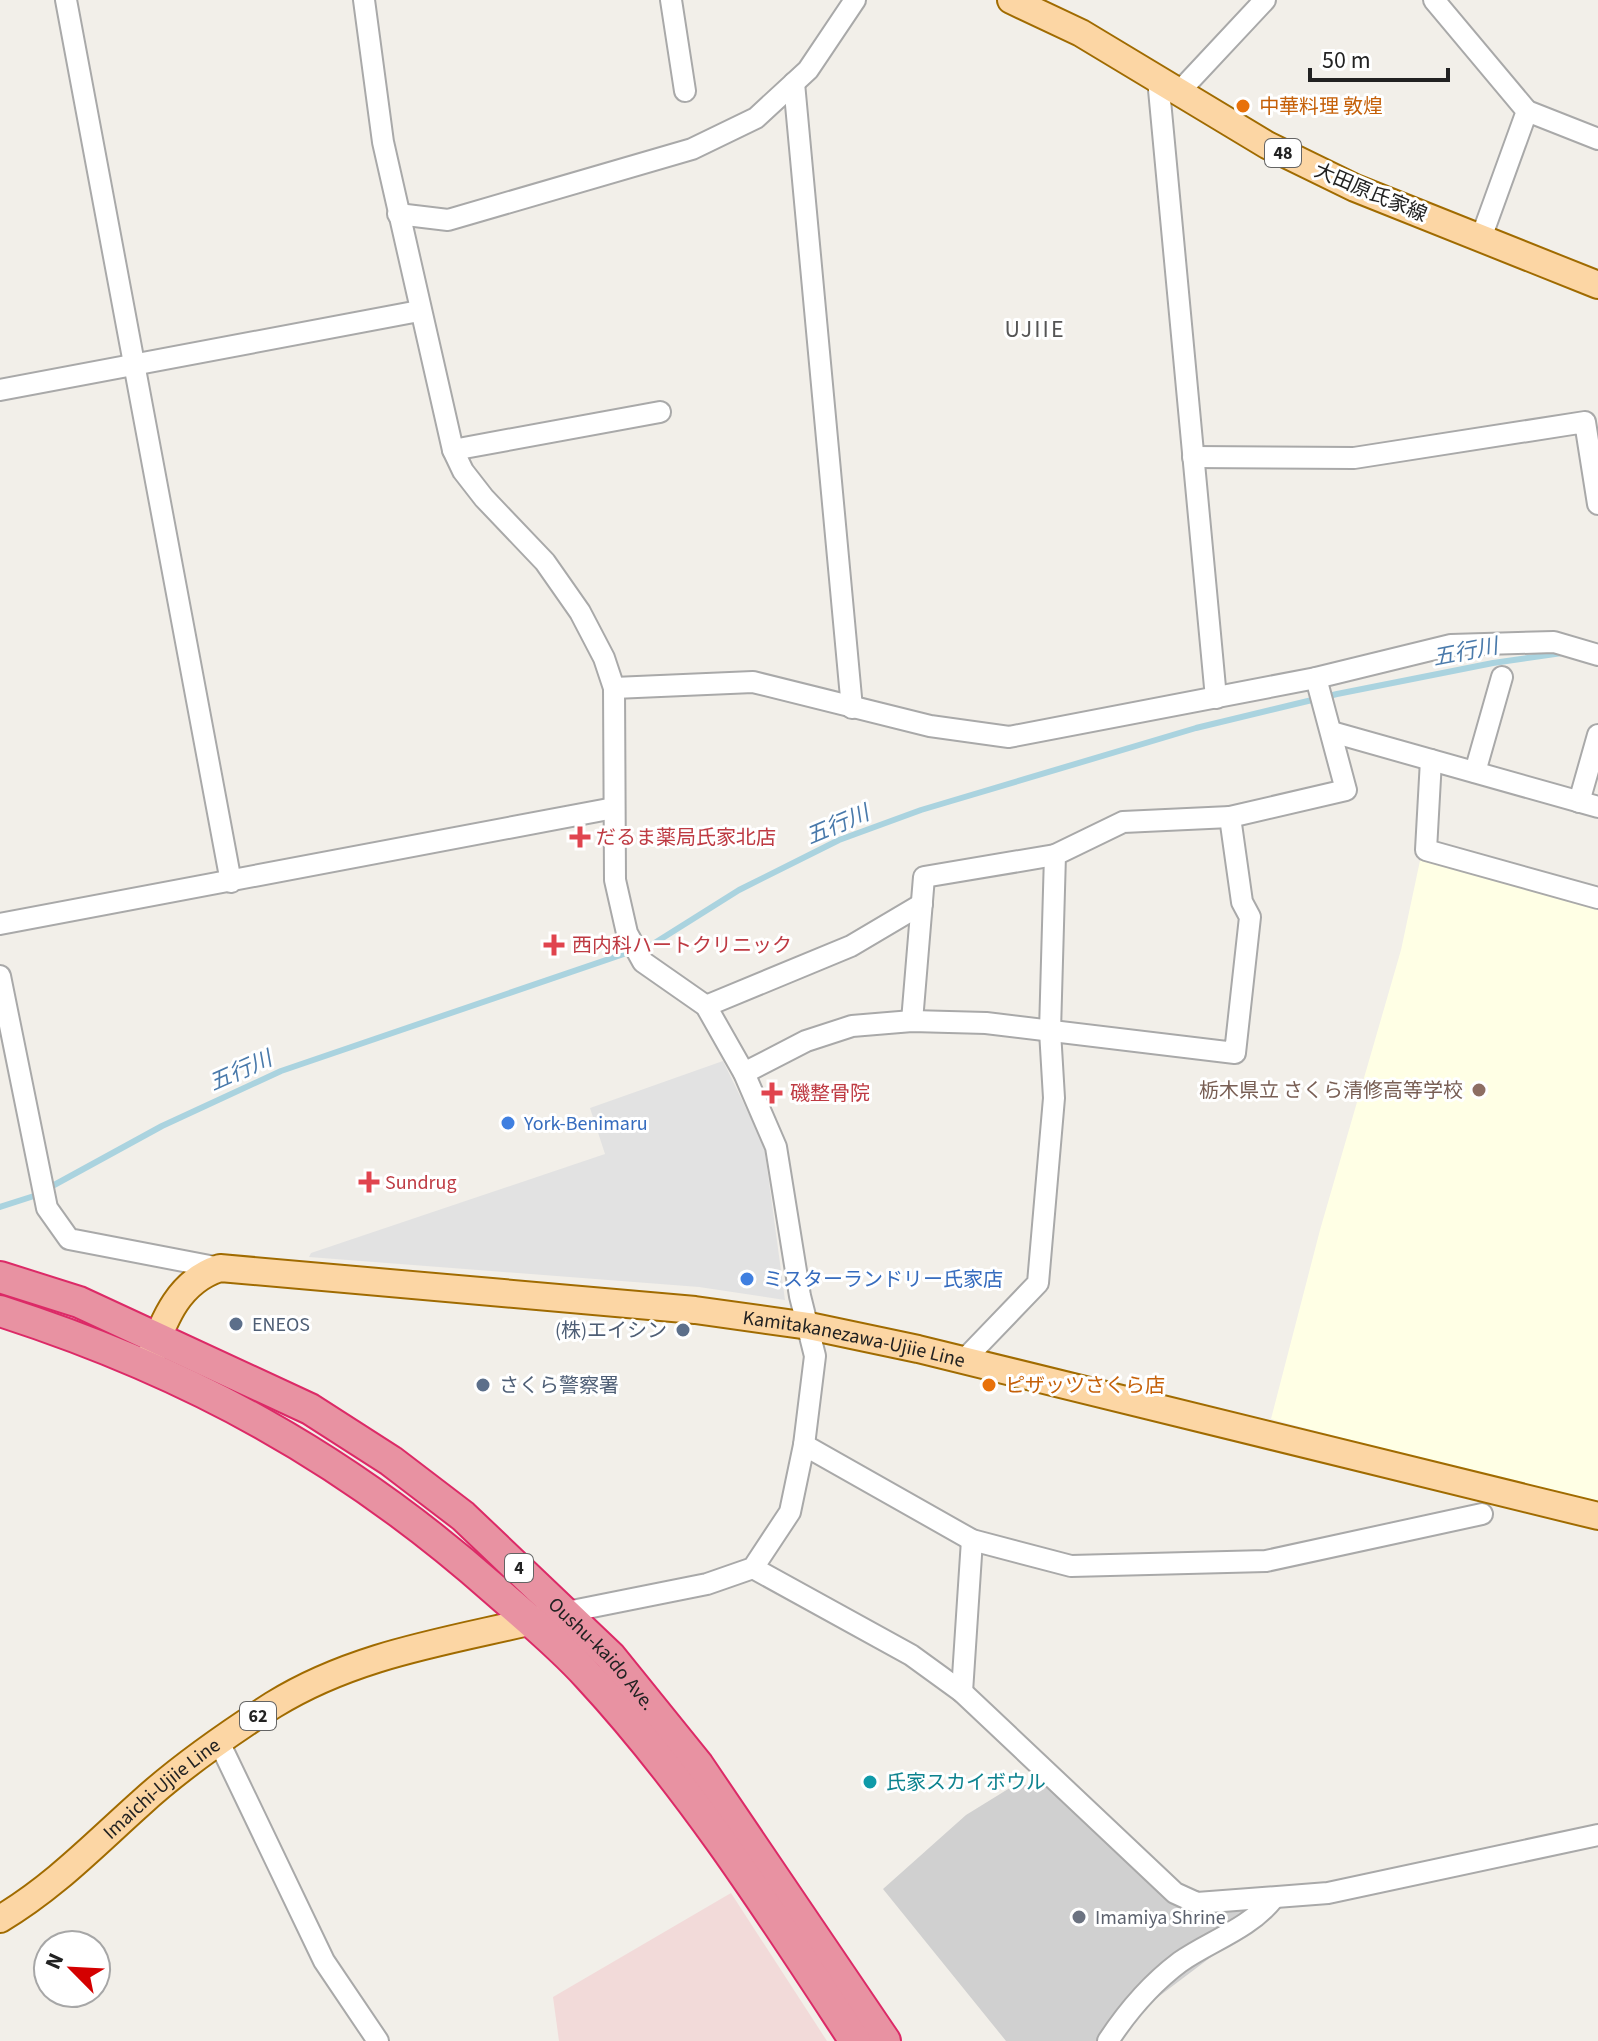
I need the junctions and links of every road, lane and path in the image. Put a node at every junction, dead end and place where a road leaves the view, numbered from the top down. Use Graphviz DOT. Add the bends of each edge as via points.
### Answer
graph roads {
  1 [pos="66,0"];
  2 [pos="364,0"];
  3 [pos="671,0"];
  4 [pos="855,0"];
  5 [pos="1011,0"];
  6 [pos="1265,0"];
  7 [pos="1434,0"];
  8 [pos="794,83"];
  9 [pos="1168,86"];
  10 [pos="685,91"];
  11 [pos="1527,111"];
  12 [pos="1598,139"];
  13 [pos="398,214"];
  14 [pos="1481,238"];
  15 [pos="1598,285"];
  16 [pos="419,311"];
  17 [pos="134,365"];
  18 [pos="0,390"];
  19 [pos="660,412"];
  20 [pos="453,450"];
  21 [pos="1193,457"];
  22 [pos="1598,504"];
  23 [pos="1598,655"];
  24 [pos="1502,677"];
  25 [pos="1316,678"];
  26 [pos="614,688"];
  27 [pos="1216,698"];
  28 [pos="852,708"];
  29 [pos="1332,732"];
  30 [pos="1598,735"];
  31 [pos="1431,760"];
  32 [pos="1475,772"];
  33 [pos="1588,804"];
  34 [pos="614,808"];
  35 [pos="1230,817"];
  36 [pos="1055,855"];
  37 [pos="231,882"];
  38 [pos="1598,898"];
  39 [pos="922,904"];
  40 [pos="0,924"];
  41 [pos="0,976"];
  42 [pos="706,1006"];
  43 [pos="912,1021"];
  44 [pos="1050,1031"];
  45 [pos="744,1073"];
  46 [pos="220,1268"];
  47 [pos="0,1277"];
  48 [pos="0,1311"];
  49 [pos="809,1326"];
  50 [pos="158,1336"];
  51 [pos="964,1360"];
  52 [pos="146,1366"];
  53 [pos="804,1445"];
  54 [pos="1482,1514"];
  55 [pos="1598,1516"];
  56 [pos="972,1540"];
  57 [pos="753,1568"];
  58 [pos="567,1612"];
  59 [pos="531,1621"];
  60 [pos="962,1692"];
  61 [pos="219,1742"];
  62 [pos="1598,1835"];
  63 [pos="1273,1899"];
  64 [pos="0,1919"];
  65 [pos="378,2041"];
  66 [pos="855,2041"];
  67 [pos="885,2041"];
  68 [pos="1108,2041"];
  1 -- 17 [label="street"];
  2 -- 13 [label="street"];
  3 -- 10 [label="street"];
  4 -- 8 [label="street" via="816,60"];
  5 -- 9 [label="main road, 大田原氏家線 / 48" via="1081,33"];
  6 -- 9 [label="street"];
  7 -- 11 [label="street"];
  8 -- 13 [label="street" via="756,118 692,149 448,220"];
  8 -- 28 [label="street"];
  9 -- 14 [label="main road, 大田原氏家線 / 48" via="1267,145 1343,182"];
  9 -- 21 [label="street"];
  11 -- 12 [label="street"];
  11 -- 14 [label="street"];
  13 -- 16 [label="street"];
  14 -- 15 [label="main road, 大田原氏家線 / 48"];
  16 -- 17 [label="street"];
  16 -- 20 [label="street"];
  17 -- 18 [label="street"];
  17 -- 37 [label="street"];
  19 -- 20 [label="street"];
  20 -- 26 [label="street" via="463,471 545,562 580,612"];
  21 -- 22 [label="street" via="1354,458 1585,422"];
  21 -- 27 [label="street"];
  23 -- 25 [label="street" via="1554,642 1451,645"];
  24 -- 32 [label="street"];
  25 -- 27 [label="street"];
  25 -- 29 [label="street"];
  26 -- 28 [label="street" via="753,682"];
  26 -- 34 [label="street"];
  27 -- 28 [label="street" via="1009,737"];
  29 -- 31 [label="street"];
  29 -- 35 [label="street" via="1346,790"];
  30 -- 33 [label="street"];
  31 -- 32 [label="street"];
  31 -- 38 [label="street" via="1426,850"];
  32 -- 33 [label="street"];
  34 -- 37 [label="street"];
  34 -- 42 [label="street" via="615,880 627,933 643,962"];
  35 -- 36 [label="street" via="1123,822"];
  35 -- 44 [label="street" via="1242,902 1250,917 1235,1053"];
  36 -- 39 [label="street" via="924,877"];
  36 -- 44 [label="street"];
  37 -- 40 [label="street"];
  39 -- 42 [label="street" via="851,946"];
  39 -- 43 [label="street"];
  41 -- 46 [label="street" via="47,1208 69,1239"];
  42 -- 45 [label="street"];
  43 -- 44 [label="street"];
  43 -- 45 [label="street" via="836,1031"];
  44 -- 51 [label="street" via="1054,1098 1038,1283"];
  45 -- 49 [label="street" via="776,1147"];
  46 -- 49 [label="main road, Kamitakanezawa-Ujiie Line" via="546,1295"];
  46 -- 50 [label="main road" via="187,1286"];
  47 -- 50 [label="highway, Oushu-kaido Ave. / 4" via="79,1302"];
  48 -- 52 [label="highway, Oushu-kaido Ave. / 4"];
  49 -- 51 [label="main road, Kamitakanezawa-Ujiie Line"];
  49 -- 53 [label="street" via="815,1356"];
  50 -- 52 [label="main road"];
  50 -- 58 [label="highway, Oushu-kaido Ave. / 4" via="310,1409 391,1461 463,1516"];
  51 -- 55 [label="main road, Kamitakanezawa-Ujiie Line"];
  52 -- 59 [label="highway, Oushu-kaido Ave. / 4" via="270,1426 369,1488"];
  53 -- 56 [label="street"];
  53 -- 57 [label="street" via="790,1512"];
  54 -- 56 [label="street" via="1266,1561 1071,1566"];
  56 -- 60 [label="street"];
  57 -- 58 [label="street" via="707,1584"];
  57 -- 60 [label="street" via="911,1655"];
  58 -- 59 [label="main road, Imaichi-Ujiie Line / 62"];
  58 -- 67 [label="highway, Oushu-kaido Ave. / 4" via="610,1656 698,1765"];
  59 -- 61 [label="main road, Imaichi-Ujiie Line / 62" via="365,1662 275,1704"];
  59 -- 66 [label="highway, Oushu-kaido Ave. / 4" via="588,1676 677,1783"];
  60 -- 63 [label="street" via="1175,1893 1197,1903"];
  61 -- 64 [label="main road, Imaichi-Ujiie Line / 62" via="143,1801 74,1867"];
  61 -- 65 [label="street" via="324,1961"];
  62 -- 63 [label="street" via="1413,1877"];
  63 -- 68 [label="street" via="1262,1913 1179,1963 1144,1995"];
}
